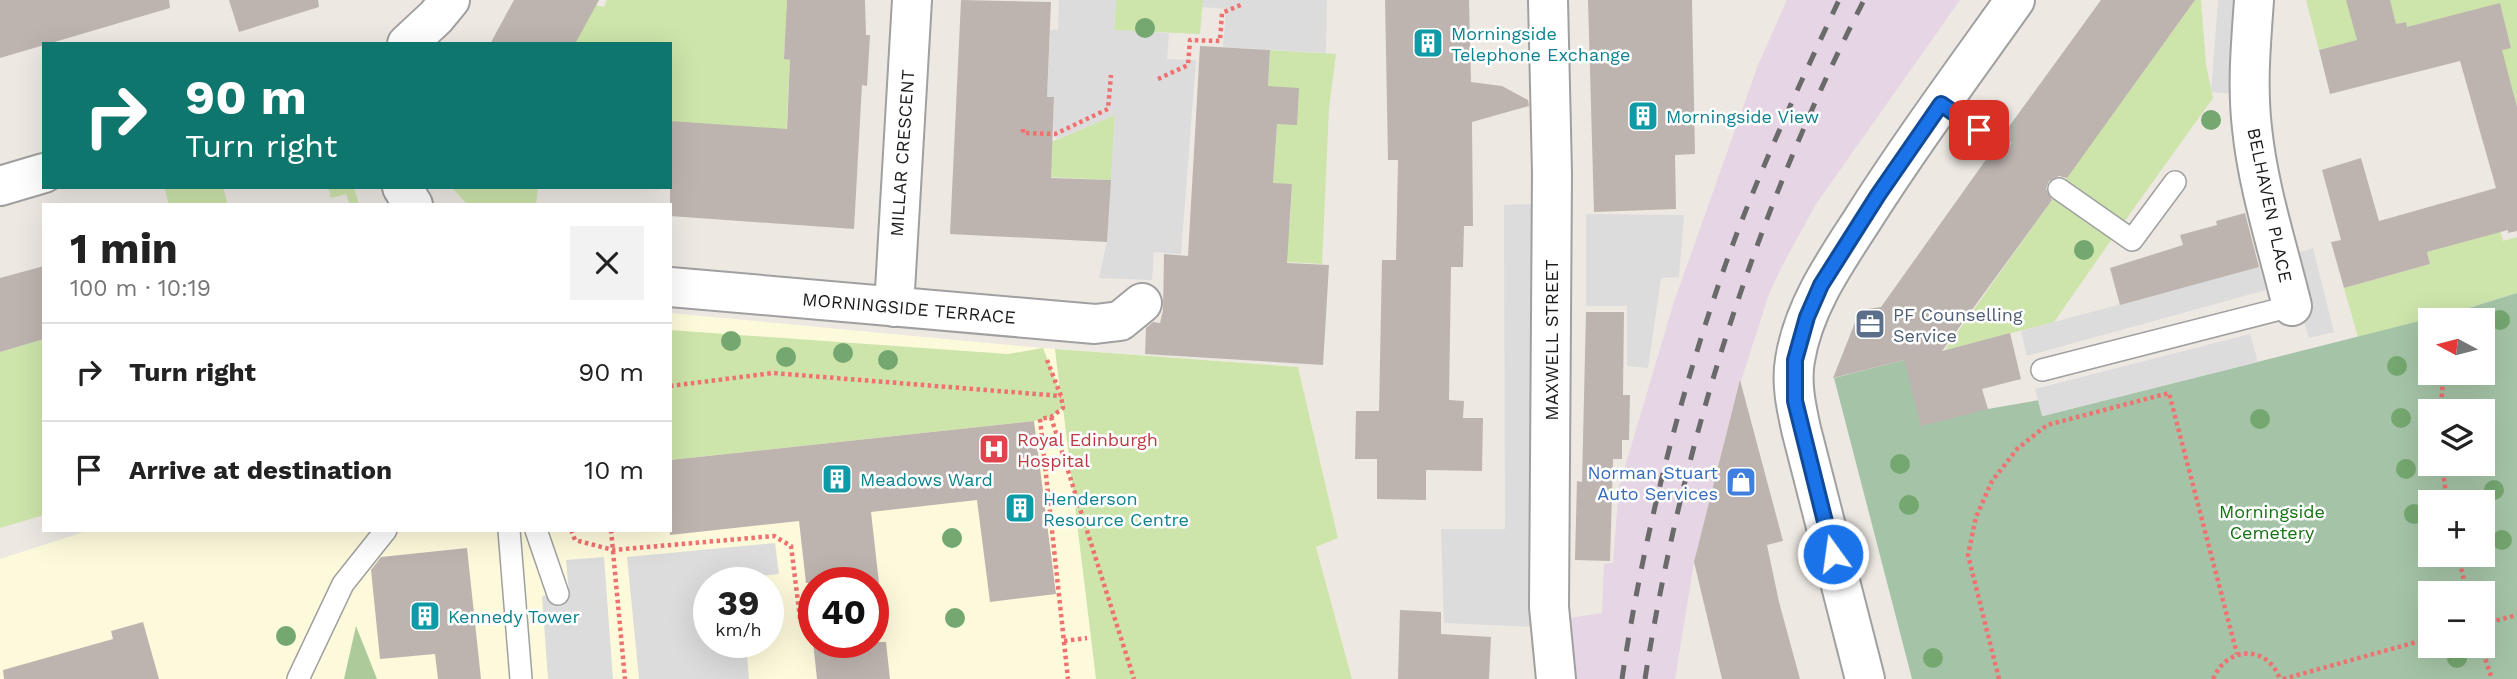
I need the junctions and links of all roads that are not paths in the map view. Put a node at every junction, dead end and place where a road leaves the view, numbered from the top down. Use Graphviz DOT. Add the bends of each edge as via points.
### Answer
graph roads {
  1 [pos="450,0"];
  2 [pos="912,0"];
  3 [pos="1548,0"];
  4 [pos="2015,0"];
  5 [pos="2253,10"];
  6 [pos="409,42"];
  7 [pos="1941,104"];
  8 [pos="1998,143"];
  9 [pos="42,174"];
  10 [pos="2175,182"];
  11 [pos="0,186"];
  12 [pos="2059,189"];
  13 [pos="672,287"];
  14 [pos="1142,303"];
  15 [pos="2292,306"];
  16 [pos="894,307"];
  17 [pos="2042,370"];
  18 [pos="384,532"];
  19 [pos="509,532"];
  20 [pos="537,532"];
  21 [pos="558,594"];
  22 [pos="298,679"];
  23 [pos="521,679"];
  24 [pos="1556,679"];
  25 [pos="1865,679"];
  1 -- 6 [label="street"];
  2 -- 16 [label="street, MILLAR CRESCENT"];
  3 -- 24 [label="street, MAXWELL STREET" via="1552,173 1549,597"];
  4 -- 7 [label="street"];
  5 -- 15 [label="street, BELHAVEN PLACE" via="2252,129"];
  7 -- 8 [label="lane"];
  7 -- 25 [label="street" via="1821,285 1795,360 1795,401 1801,429"];
  9 -- 11 [label="street"];
  10 -- 12 [label="lane" via="2132,240"];
  13 -- 16 [label="street, MORNINGSIDE TERRACE"];
  14 -- 16 [label="street, MORNINGSIDE TERRACE" via="1119,321 1096,324"];
  15 -- 17 [label="lane"];
  18 -- 22 [label="lane" via="343,584"];
  19 -- 23 [label="lane"];
  20 -- 21 [label="lane"];
}
